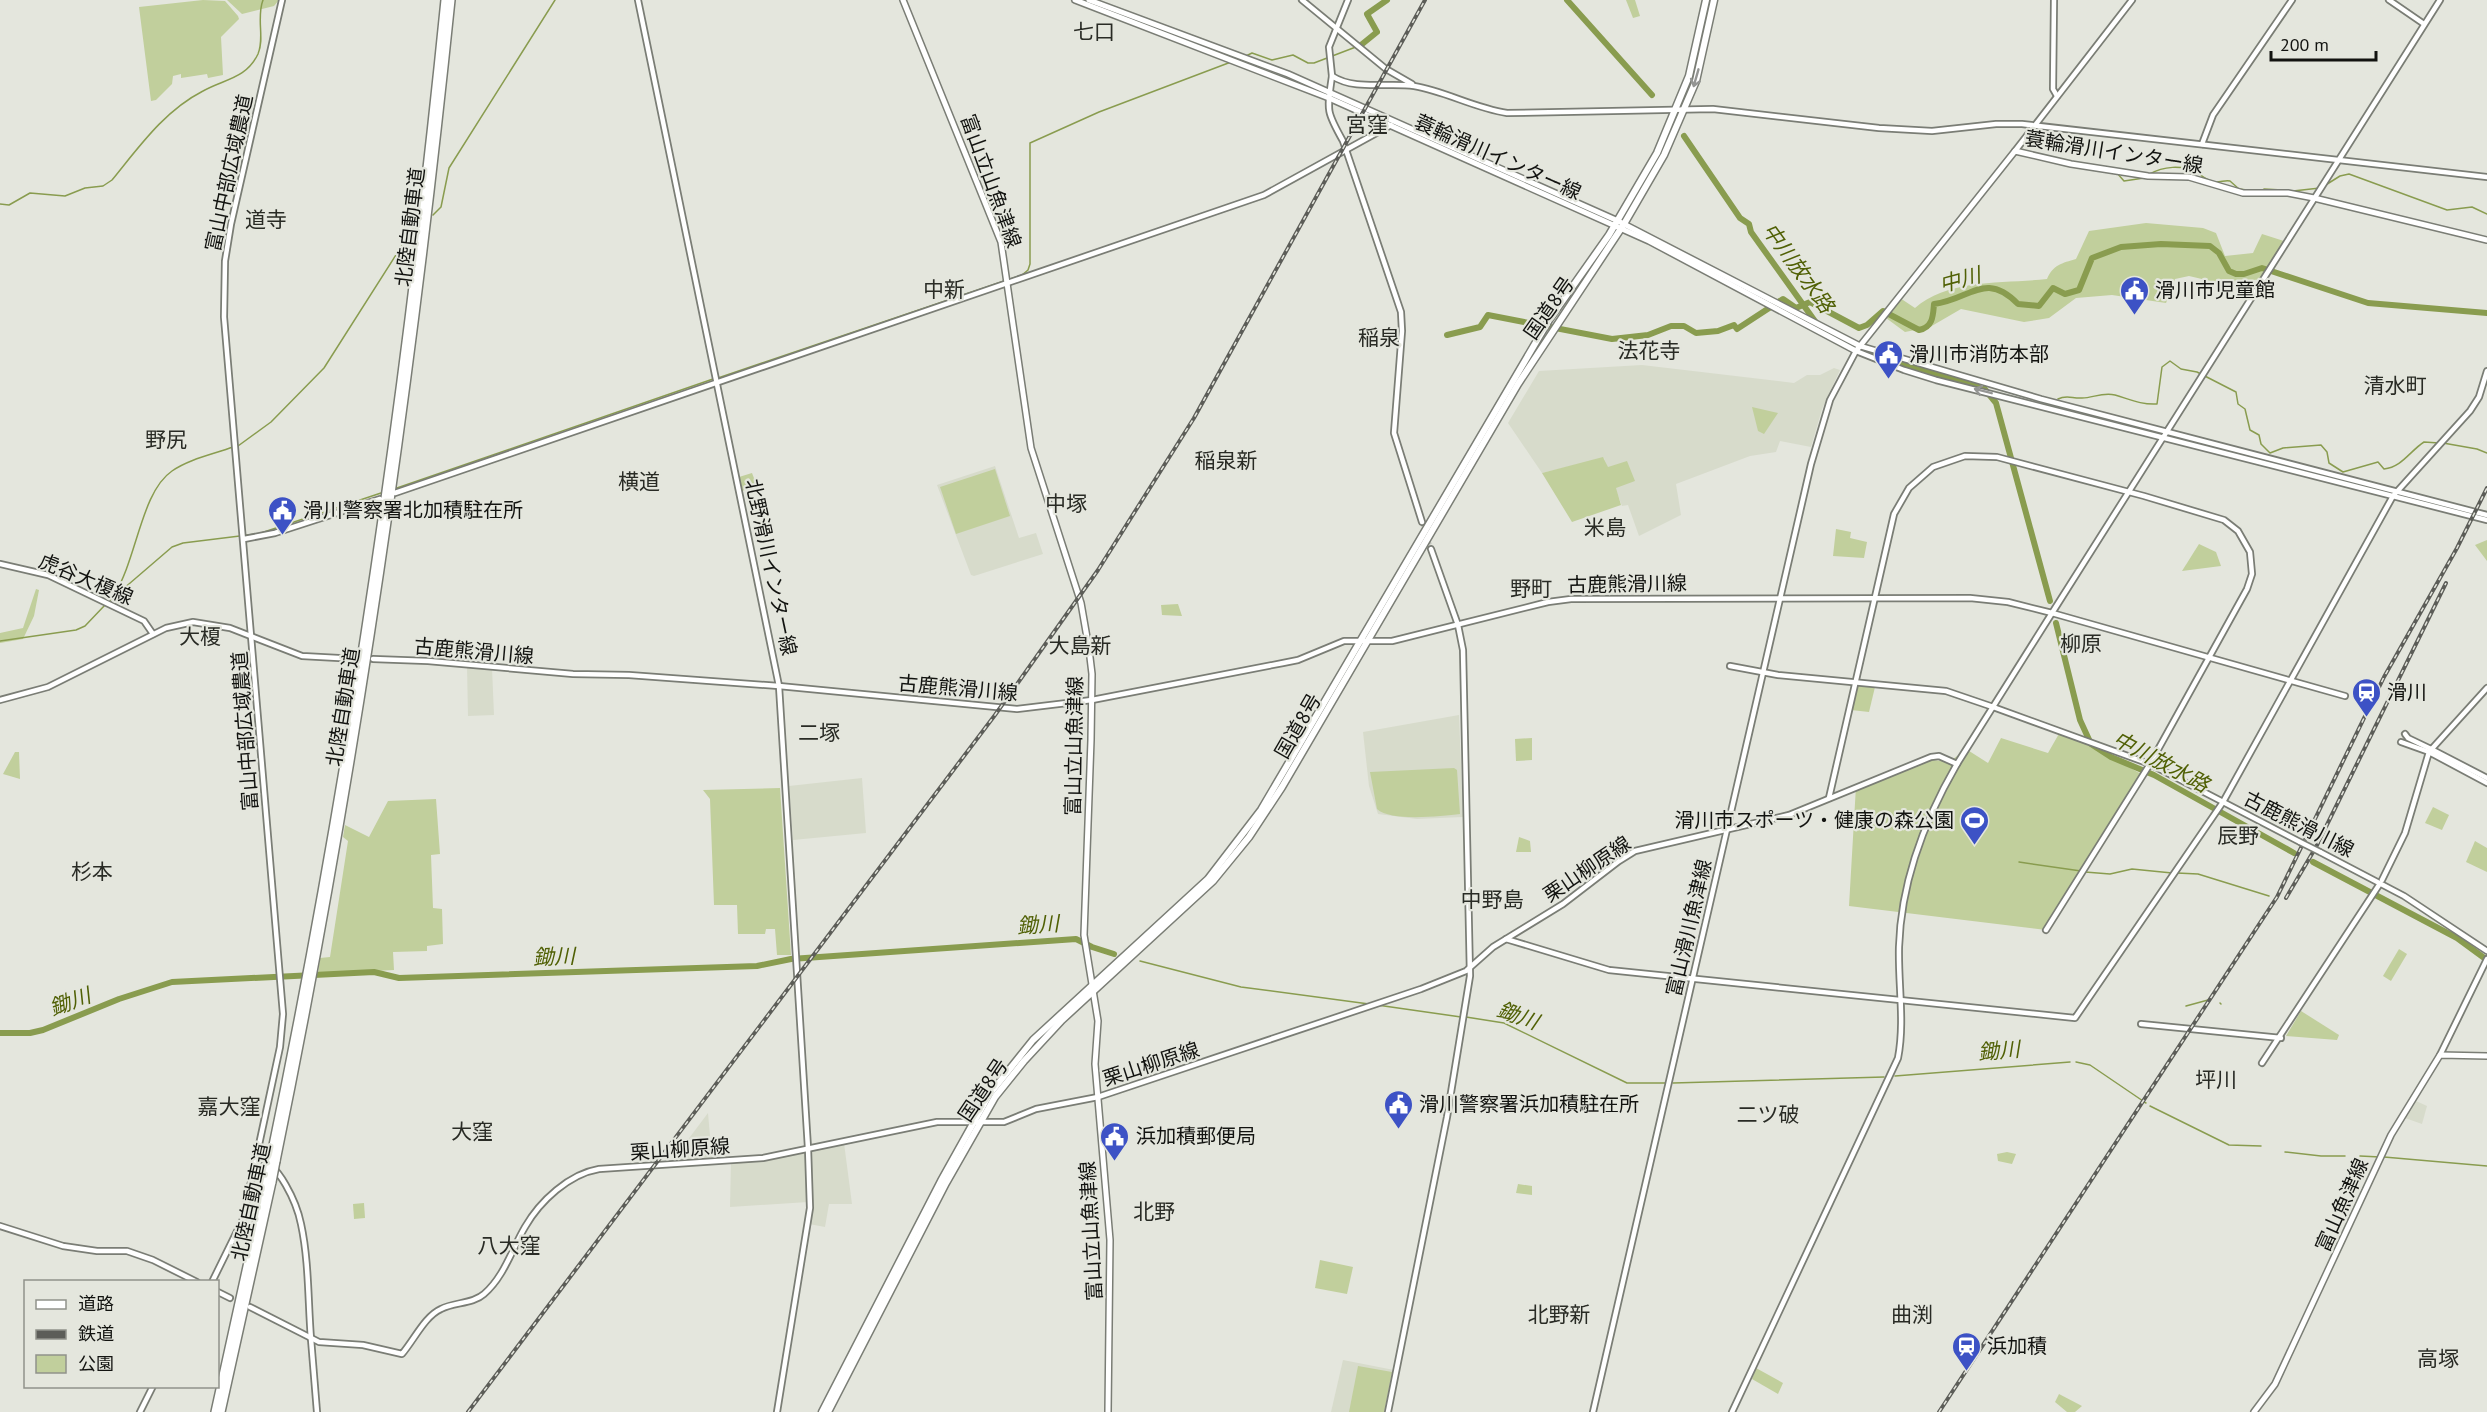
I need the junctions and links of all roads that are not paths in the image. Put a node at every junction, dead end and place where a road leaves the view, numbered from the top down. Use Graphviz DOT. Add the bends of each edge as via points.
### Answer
graph roads {
  1 [pos="282,0"];
  2 [pos="445,0"];
  3 [pos="451,0"];
  4 [pos="638,0"];
  5 [pos="903,0"];
  6 [pos="1075,0"];
  7 [pos="1089,0"];
  8 [pos="1302,0"];
  9 [pos="1348,0"];
  10 [pos="1706,0"];
  11 [pos="1714,0"];
  12 [pos="2054,0"];
  13 [pos="2132,0"];
  14 [pos="2292,0"];
  15 [pos="2389,0"];
  16 [pos="2440,0"];
  17 [pos="2424,24"];
  18 [pos="1336,29"];
  19 [pos="1332,76"];
  20 [pos="1414,86"];
  21 [pos="1329,95"];
  22 [pos="2057,96"];
  23 [pos="1686,108"];
  24 [pos="1677,109"];
  25 [pos="2036,125"];
  26 [pos="1391,126"];
  27 [pos="2202,144"];
  28 [pos="1346,150"];
  29 [pos="2015,151"];
  30 [pos="2340,159"];
  31 [pos="2487,177"];
  32 [pos="2314,198"];
  33 [pos="1619,225"];
  34 [pos="2487,240"];
  35 [pos="1008,282"];
  36 [pos="1858,349"];
  37 [pos="2487,371"];
  38 [pos="717,382"];
  39 [pos="2165,434"];
  40 [pos="2129,492"];
  41 [pos="395,493"];
  42 [pos="2394,493"];
  43 [pos="380,499"];
  44 [pos="2487,515"];
  45 [pos="2487,520"];
  46 [pos="1422,522"];
  47 [pos="244,539"];
  48 [pos="1431,549"];
  49 [pos="0,564"];
  50 [pos="1874,597"];
  51 [pos="1780,598"];
  52 [pos="2052,613"];
  53 [pos="1458,625"];
  54 [pos="153,634"];
  55 [pos="252,638"];
  56 [pos="1364,640"];
  57 [pos="2210,658"];
  58 [pos="357,659"];
  59 [pos="373,659"];
  60 [pos="1730,666"];
  61 [pos="1763,673"];
  62 [pos="2290,681"];
  63 [pos="1855,682"];
  64 [pos="779,686"];
  65 [pos="2487,688"];
  66 [pos="2345,696"];
  67 [pos="0,700"];
  68 [pos="1092,700"];
  69 [pos="1994,707"];
  70 [pos="2405,734"];
  71 [pos="2401,742"];
  72 [pos="2430,751"];
  73 [pos="1957,764"];
  74 [pos="2150,764"];
  75 [pos="2487,778"];
  76 [pos="2487,783"];
  77 [pos="1829,798"];
  78 [pos="2223,802"];
  79 [pos="340,804"];
  80 [pos="1727,829"];
  81 [pos="2046,930"];
  82 [pos="1506,939"];
  83 [pos="2487,951"];
  84 [pos="2487,960"];
  85 [pos="1471,966"];
  86 [pos="1692,979"];
  87 [pos="1091,989"];
  88 [pos="1899,1001"];
  89 [pos="2141,1024"];
  90 [pos="2281,1038"];
  91 [pos="2440,1055"];
  92 [pos="2487,1056"];
  93 [pos="2262,1063"];
  94 [pos="1098,1097"];
  95 [pos="976,1122"];
  96 [pos="808,1148"];
  97 [pos="256,1158"];
  98 [pos="269,1181"];
  99 [pos="0,1226"];
  100 [pos="195,1280"];
  101 [pos="212,1280"];
  102 [pos="219,1292"];
  103 [pos="230,1298"];
  104 [pos="250,1307"];
  105 [pos="311,1339"];
  106 [pos="152,1388"];
  107 [pos="140,1412"];
  108 [pos="214,1412"];
  109 [pos="221,1412"];
  110 [pos="317,1412"];
  111 [pos="777,1412"];
  112 [pos="822,1412"];
  113 [pos="828,1412"];
  114 [pos="1108,1412"];
  115 [pos="1388,1412"];
  116 [pos="1593,1412"];
  117 [pos="1732,1412"];
  118 [pos="2254,1412"];
  1 -- 47 [label="street, 富山中部広域農道" via="225,261 225,322"];
  2 -- 79 [label="highway, 北陸自動車道" via="408,335"];
  3 -- 79 [label="highway, 北陸自動車道" via="394,485"];
  4 -- 38 [label="street, 北野滑川インター線"];
  5 -- 35 [label="main road, 富山立山魚津線" via="996,227"];
  6 -- 21 [label="main road, 蓑輪滑川インター線"];
  7 -- 21 [label="main road, 蓑輪滑川インター線" via="1288,74"];
  8 -- 18 [label="street"];
  9 -- 18 [label="street"];
  10 -- 24 [label="highway, 国道8号"];
  11 -- 23 [label="highway, 国道8号, one-way"];
  12 -- 22 [label="street" via="2053,89"];
  13 -- 22 [label="street"];
  14 -- 27 [label="street" via="2213,115"];
  15 -- 17 [label="street"];
  16 -- 17 [label="street"];
  17 -- 30 [label="street"];
  18 -- 19 [label="street" via="1329,57"];
  18 -- 20 [label="street"];
  19 -- 20 [label="street" via="1345,83"];
  19 -- 21 [label="street"];
  20 -- 24 [label="street" via="1507,112"];
  21 -- 26 [label="main road, 蓑輪滑川インター線"];
  21 -- 28 [label="street" via="1329,118"];
  21 -- 33 [label="main road, 蓑輪滑川インター線"];
  22 -- 25 [label="street"];
  23 -- 24 [label="street"];
  23 -- 25 [label="street" via="1922,131 1996,124"];
  23 -- 33 [label="highway, 国道8号" via="1664,155"];
  24 -- 33 [label="highway, 国道8号"];
  25 -- 27 [label="street"];
  25 -- 29 [label="street"];
  26 -- 28 [label="street"];
  26 -- 33 [label="main road, 蓑輪滑川インター線"];
  27 -- 30 [label="street"];
  28 -- 35 [label="street" via="1264,195"];
  28 -- 46 [label="street" via="1401,312 1394,433"];
  29 -- 32 [label="main road, 蓑輪滑川インター線" via="2148,176 2189,177 2243,193 2288,193"];
  29 -- 36 [label="main road, 蓑輪滑川インター線"];
  30 -- 31 [label="street"];
  30 -- 32 [label="street"];
  32 -- 34 [label="main road, 蓑輪滑川インター線"];
  32 -- 39 [label="street"];
  33 -- 36 [label="main road, 蓑輪滑川インター線" via="1674,248"];
  33 -- 56 [label="highway, 国道8号" via="1528,367"];
  33 -- 56 [label="highway, 国道8号" via="1549,320"];
  35 -- 38 [label="street"];
  35 -- 68 [label="main road, 富山立山魚津線" via="1031,447 1081,603"];
  36 -- 39 [label="street"];
  39 -- 36 [label="street, one-way" via="1936,380"];
  36 -- 51 [label="street, 富山滑川魚津線" via="1838,382 1823,419"];
  37 -- 42 [label="street" via="2470,411"];
  38 -- 41 [label="street"];
  38 -- 64 [label="street, 北野滑川インター線"];
  39 -- 40 [label="street"];
  39 -- 42 [label="street"];
  40 -- 50 [label="street" via="2018,462 1977,455 1951,459 1916,479 1894,513"];
  40 -- 52 [label="street"];
  40 -- 57 [label="street" via="2224,520 2247,545 2252,560 2250,581"];
  42 -- 44 [label="street"];
  42 -- 45 [label="street"];
  42 -- 62 [label="street"];
  43 -- 47 [label="street"];
  47 -- 55 [label="street, 富山中部広域農道"];
  48 -- 53 [label="street"];
  49 -- 54 [label="street, 虎谷大榎線" via="56,579 144,621"];
  50 -- 51 [label="street, 古鹿熊滑川線"];
  50 -- 52 [label="street, 古鹿熊滑川線" via="1970,598"];
  50 -- 63 [label="street"];
  51 -- 53 [label="street, 古鹿熊滑川線" via="1571,599"];
  51 -- 61 [label="street, 富山滑川魚津線"];
  52 -- 57 [label="street, 古鹿熊滑川線"];
  52 -- 69 [label="street"];
  53 -- 56 [label="street, 古鹿熊滑川線" via="1392,641"];
  53 -- 85 [label="street" via="1463,650"];
  54 -- 55 [label="street" via="200,622 230,628"];
  54 -- 67 [label="street" via="48,687"];
  55 -- 58 [label="street" via="302,656"];
  55 -- 97 [label="street, 富山中部広域農道" via="283,1014 280,1047"];
  56 -- 68 [label="street, 古鹿熊滑川線" via="1333,644 1298,660"];
  56 -- 87 [label="highway, 国道8号" via="1282,787 1238,850 1189,905"];
  57 -- 62 [label="street, 古鹿熊滑川線"];
  57 -- 74 [label="street"];
  59 -- 64 [label="street, 古鹿熊滑川線"];
  60 -- 61 [label="street, 古鹿熊滑川線"];
  61 -- 63 [label="street, 古鹿熊滑川線"];
  61 -- 80 [label="street, 富山滑川魚津線"];
  62 -- 66 [label="street, 古鹿熊滑川線"];
  62 -- 78 [label="street"];
  63 -- 69 [label="street, 古鹿熊滑川線" via="1946,691"];
  63 -- 77 [label="street"];
  64 -- 68 [label="street, 古鹿熊滑川線" via="996,708"];
  64 -- 96 [label="street, 北野滑川インター線"];
  65 -- 72 [label="street"];
  68 -- 87 [label="main road, 富山立山魚津線" via="1084,918"];
  69 -- 73 [label="street"];
  69 -- 74 [label="street, 古鹿熊滑川線"];
  70 -- 72 [label="street"];
  71 -- 72 [label="street"];
  72 -- 75 [label="street"];
  72 -- 76 [label="street"];
  72 -- 90 [label="street" via="2405,833 2376,891"];
  73 -- 77 [label="street, 栗山柳原線" via="1939,756 1931,757"];
  73 -- 88 [label="street" via="1927,821 1907,885 1899,946"];
  74 -- 78 [label="street, 古鹿熊滑川線"];
  74 -- 81 [label="street"];
  77 -- 80 [label="street, 栗山柳原線" via="1789,815"];
  78 -- 83 [label="street, 古鹿熊滑川線, bridge" via="2404,896"];
  78 -- 88 [label="street" via="2075,1018"];
  79 -- 98 [label="highway, 北陸自動車道, bridge"];
  80 -- 82 [label="street, 栗山柳原線" via="1644,848 1626,856 1563,904"];
  80 -- 86 [label="street, 富山滑川魚津線"];
  82 -- 85 [label="street, 栗山柳原線"];
  82 -- 86 [label="street" via="1609,970"];
  84 -- 91 [label="street"];
  85 -- 94 [label="street, 栗山柳原線" via="1460,974 1370,1007"];
  85 -- 115 [label="street" via="1447,1118"];
  86 -- 88 [label="street"];
  86 -- 116 [label="street, 富山滑川魚津線"];
  87 -- 94 [label="main road, 富山立山魚津線" via="1098,1021"];
  87 -- 95 [label="highway, 国道8号" via="1023,1061"];
  88 -- 117 [label="street" via="1898,1058"];
  89 -- 90 [label="street"];
  90 -- 93 [label="street"];
  91 -- 92 [label="main road"];
  91 -- 118 [label="main road, 富山魚津線" via="2402,1115 2275,1384"];
  94 -- 95 [label="street, 栗山柳原線" via="1036,1109 1004,1122"];
  94 -- 114 [label="main road, 富山立山魚津線" via="1110,1240"];
  95 -- 96 [label="street, 栗山柳原線" via="922,1123"];
  95 -- 112 [label="highway, 国道8号"];
  95 -- 113 [label="highway, 国道8号"];
  96 -- 105 [label="street, 栗山柳原線" via="742,1160 599,1169 580,1174 529,1221 506,1265 486,1292 479,1298 435,1312 402,1354"];
  96 -- 111 [label="street, 北野滑川インター線" via="810,1208"];
  97 -- 101 [label="street, 富山中部広域農道" via="243,1219"];
  97 -- 105 [label="street" via="276,1172 301,1224"];
  98 -- 108 [label="highway, 北陸自動車道"];
  98 -- 109 [label="highway, 北陸自動車道"];
  99 -- 100 [label="street" via="63,1246 127,1251"];
  102 -- 103 [label="street"];
  104 -- 105 [label="street"];
  105 -- 110 [label="street"];
  106 -- 107 [label="street"];
}
